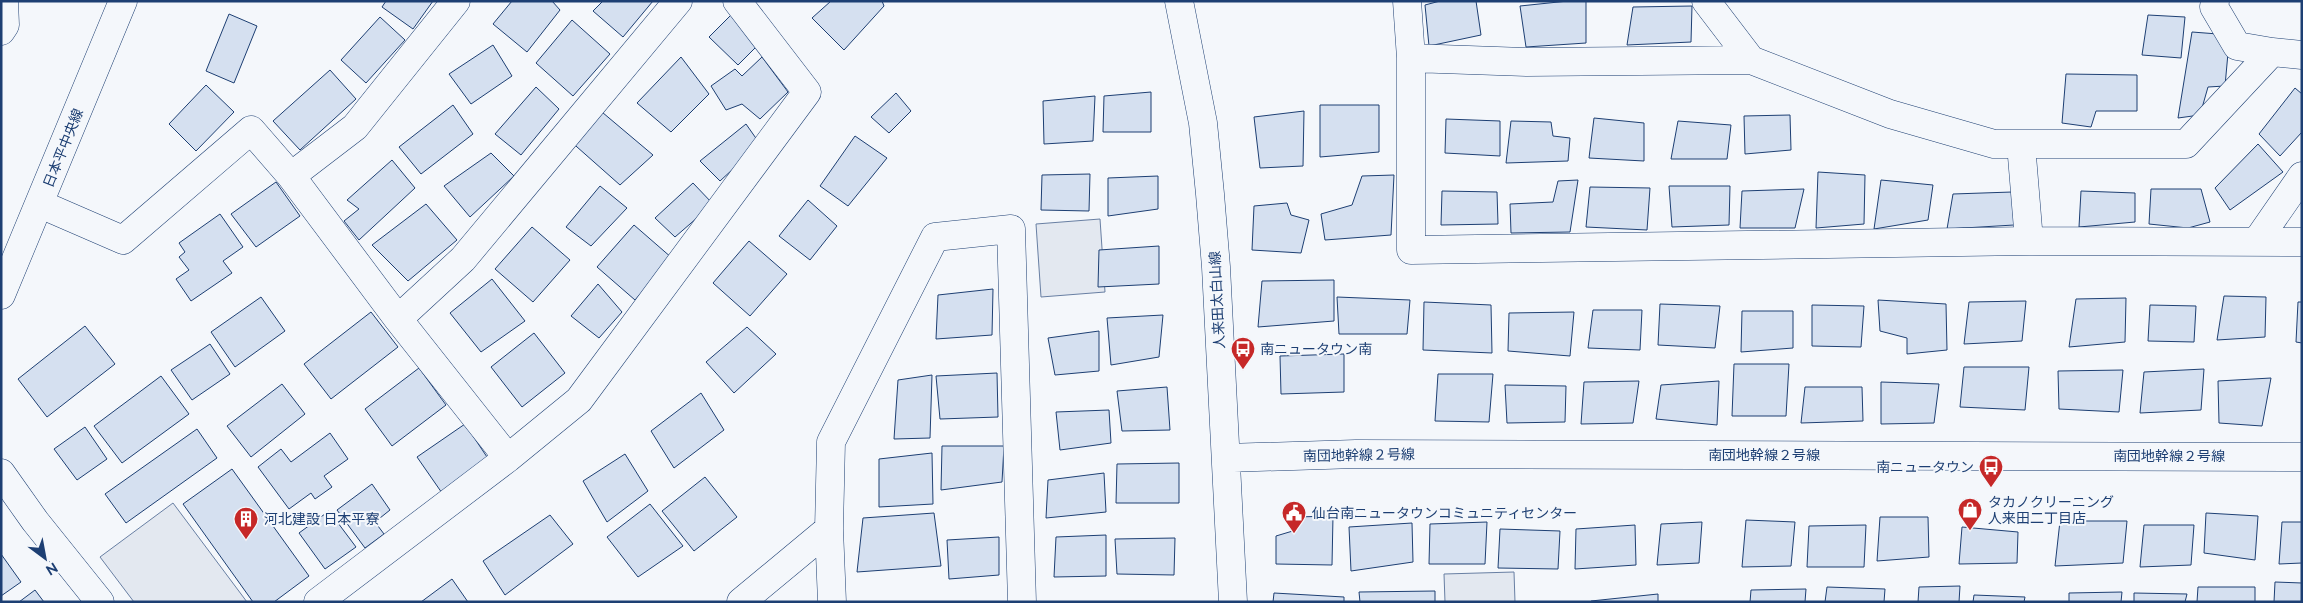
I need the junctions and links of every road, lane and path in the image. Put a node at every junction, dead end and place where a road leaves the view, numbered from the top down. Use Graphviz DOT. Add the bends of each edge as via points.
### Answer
graph roads {
  1 [pos="4,1"];
  2 [pos="123,1"];
  3 [pos="456,1"];
  4 [pos="678,1"];
  5 [pos="737,1"];
  6 [pos="1179,1"];
  7 [pos="1407,1"];
  8 [pos="1706,1"];
  9 [pos="2214,1"];
  10 [pos="1,31"];
  11 [pos="2272,52"];
  12 [pos="2302,55"];
  13 [pos="1411,58"];
  14 [pos="1751,60"];
  15 [pos="2021,144"];
  16 [pos="292,176"];
  17 [pos="2302,176"];
  18 [pos="40,204"];
  19 [pos="2029,241"];
  20 [pos="2257,241"];
  21 [pos="2302,242"];
  22 [pos="1,295"];
  23 [pos="398,319"];
  24 [pos="2302,457"];
  25 [pos="508,458"];
  26 [pos="1226,458"];
  27 [pos="1,473"];
  28 [pos="829,529"];
  29 [pos="100,602"];
  30 [pos="318,602"];
  31 [pos="742,602"];
  32 [pos="832,602"];
  33 [pos="1022,602"];
  34 [pos="1233,602"];
  1 -- 10 [label="street" via="5,25"];
  2 -- 18 [label="street, 日本平中央線"];
  3 -- 16 [label="street" via="355,127"];
  4 -- 23 [label="street" via="463,259"];
  5 -- 25 [label="street" via="806,92 579,400"];
  6 -- 26 [label="street, 人来田太白山線" via="1203,123 1216,267"];
  7 -- 13 [label="street"];
  8 -- 14 [label="street"];
  9 -- 11 [label="street" via="2214,7 2237,46"];
  11 -- 12 [label="street"];
  11 -- 15 [label="street" via="2186,144"];
  13 -- 14 [label="street" via="1527,62"];
  13 -- 19 [label="street" via="1411,250"];
  14 -- 15 [label="street" via="1890,114 1994,144"];
  15 -- 19 [label="street"];
  16 -- 18 [label="street" via="251,130 123,240"];
  16 -- 23 [label="street"];
  17 -- 20 [label="street"];
  18 -- 22 [label="street, 日本平中央線"];
  19 -- 20 [label="street"];
  20 -- 21 [label="street"];
  23 -- 25 [label="street"];
  24 -- 26 [label="street, 南団地幹線２号線" via="1356,454"];
  25 -- 30 [label="street"];
  26 -- 34 [label="street, 人来田太白山線"];
  27 -- 29 [label="street"];
  28 -- 31 [label="street"];
  28 -- 32 [label="street"];
  28 -- 33 [label="street" via="831,442 935,237 1011,229"];
}
